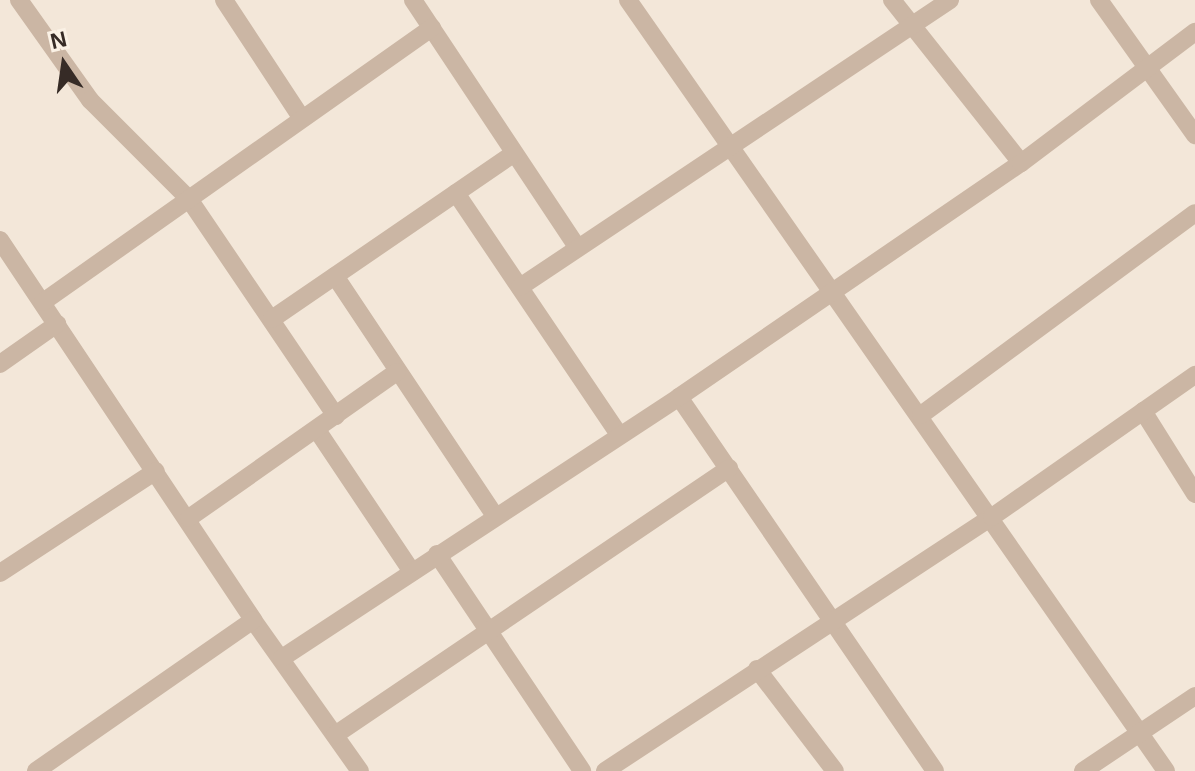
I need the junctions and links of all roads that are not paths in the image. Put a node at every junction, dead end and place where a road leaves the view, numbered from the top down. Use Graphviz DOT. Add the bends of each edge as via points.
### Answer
graph roads {
  1 [pos="19,0"];
  2 [pos="224,0"];
  3 [pos="413,0"];
  4 [pos="628,0"];
  5 [pos="892,0"];
  6 [pos="950,0"];
  7 [pos="1099,0"];
  8 [pos="910,25"];
  9 [pos="432,28"];
  10 [pos="1195,32"];
  11 [pos="1145,70"];
  12 [pos="301,117"];
  13 [pos="1195,135"];
  14 [pos="730,146"];
  15 [pos="514,153"];
  16 [pos="1021,163"];
  17 [pos="456,193"];
  18 [pos="189,199"];
  19 [pos="1195,213"];
  20 [pos="0,240"];
  21 [pos="577,247"];
  22 [pos="335,276"];
  23 [pos="520,287"];
  24 [pos="830,293"];
  25 [pos="43,302"];
  26 [pos="272,319"];
  27 [pos="57,324"];
  28 [pos="0,364"];
  29 [pos="397,372"];
  30 [pos="1195,375"];
  31 [pos="679,397"];
  32 [pos="1143,411"];
  33 [pos="921,415"];
  34 [pos="336,416"];
  35 [pos="317,430"];
  36 [pos="619,435"];
  37 [pos="729,468"];
  38 [pos="156,471"];
  39 [pos="1195,494"];
  40 [pos="495,516"];
  41 [pos="992,517"];
  42 [pos="189,518"];
  43 [pos="437,554"];
  44 [pos="1,569"];
  45 [pos="412,572"];
  46 [pos="253,620"];
  47 [pos="833,621"];
  48 [pos="488,629"];
  49 [pos="282,658"];
  50 [pos="757,669"];
  51 [pos="1195,696"];
  52 [pos="335,735"];
  53 [pos="1139,735"];
  54 [pos="358,770"];
  55 [pos="36,771"];
  56 [pos="582,771"];
  57 [pos="605,771"];
  58 [pos="835,771"];
  59 [pos="934,771"];
  60 [pos="1083,771"];
  61 [pos="1166,771"];
  1 -- 18 [label="street" via="90,100"];
  2 -- 12 [label="street"];
  3 -- 9 [label="street"];
  4 -- 14 [label="street"];
  5 -- 8 [label="street"];
  6 -- 8 [label="street"];
  7 -- 11 [label="street"];
  8 -- 14 [label="street"];
  8 -- 16 [label="street"];
  9 -- 12 [label="street"];
  9 -- 15 [label="street"];
  10 -- 11 [label="street"];
  11 -- 13 [label="street"];
  11 -- 16 [label="street"];
  12 -- 18 [label="street"];
  14 -- 21 [label="street"];
  14 -- 24 [label="street"];
  15 -- 17 [label="street"];
  15 -- 21 [label="street"];
  16 -- 24 [label="street"];
  17 -- 22 [label="street"];
  17 -- 23 [label="street"];
  18 -- 25 [label="street"];
  18 -- 26 [label="street"];
  19 -- 33 [label="street"];
  20 -- 25 [label="street"];
  21 -- 23 [label="street"];
  22 -- 26 [label="street"];
  22 -- 29 [label="street"];
  23 -- 36 [label="street"];
  24 -- 31 [label="street"];
  24 -- 33 [label="street"];
  25 -- 27 [label="street"];
  26 -- 34 [label="street"];
  27 -- 28 [label="street"];
  27 -- 38 [label="street"];
  29 -- 34 [label="street"];
  29 -- 40 [label="street"];
  30 -- 32 [label="street"];
  31 -- 36 [label="street"];
  31 -- 37 [label="street"];
  32 -- 39 [label="street"];
  32 -- 41 [label="street"];
  33 -- 41 [label="street"];
  34 -- 35 [label="street"];
  35 -- 42 [label="street"];
  35 -- 45 [label="street"];
  36 -- 40 [label="street"];
  37 -- 47 [label="street"];
  37 -- 48 [label="street"];
  38 -- 42 [label="street"];
  38 -- 44 [label="street"];
  40 -- 43 [label="street"];
  41 -- 47 [label="street"];
  41 -- 53 [label="street"];
  42 -- 46 [label="street"];
  43 -- 45 [label="street"];
  43 -- 48 [label="street"];
  45 -- 49 [label="street"];
  46 -- 49 [label="street"];
  46 -- 55 [label="street"];
  47 -- 50 [label="street"];
  47 -- 59 [label="street"];
  48 -- 52 [label="street"];
  48 -- 56 [label="street"];
  49 -- 52 [label="street"];
  50 -- 57 [label="street"];
  50 -- 58 [label="street"];
  51 -- 53 [label="street"];
  52 -- 54 [label="street"];
  53 -- 60 [label="street"];
  53 -- 61 [label="street"];
}
